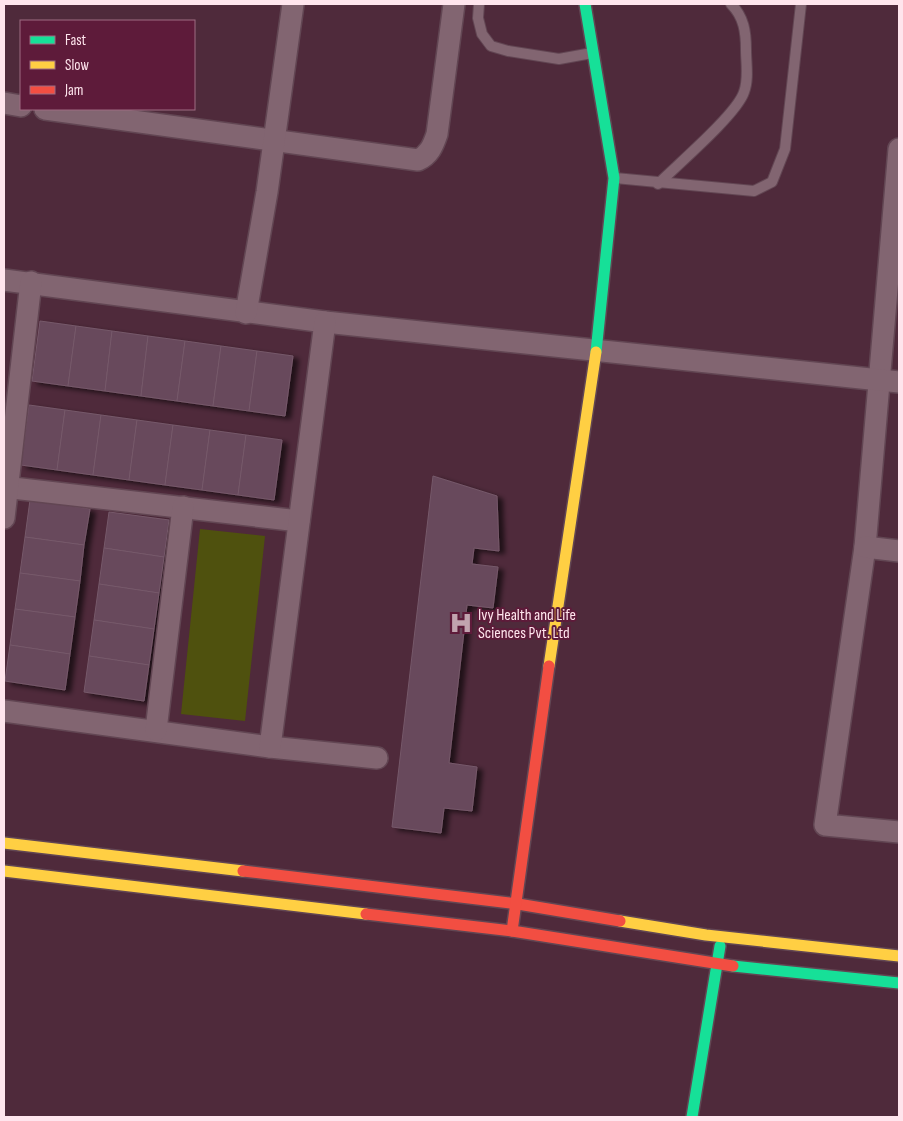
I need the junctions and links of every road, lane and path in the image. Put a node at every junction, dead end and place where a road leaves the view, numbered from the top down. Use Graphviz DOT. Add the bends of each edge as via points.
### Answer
graph roads {
  1 [pos="293,4"];
  2 [pos="454,4"];
  3 [pos="479,4"];
  4 [pos="585,4"];
  5 [pos="732,4"];
  6 [pos="801,4"];
  7 [pos="593,53"];
  8 [pos="4,103"];
  9 [pos="20,106"];
  10 [pos="52,110"];
  11 [pos="274,140"];
  12 [pos="899,149"];
  13 [pos="614,178"];
  14 [pos="658,184"];
  15 [pos="4,280"];
  16 [pos="31,282"];
  17 [pos="246,313"];
  18 [pos="324,322"];
  19 [pos="596,352"];
  20 [pos="890,380"];
  21 [pos="6,487"];
  22 [pos="183,507"];
  23 [pos="4,518"];
  24 [pos="298,521"];
  25 [pos="865,547"];
  26 [pos="899,551"];
  27 [pos="4,710"];
  28 [pos="156,730"];
  29 [pos="270,747"];
  30 [pos="377,758"];
  31 [pos="899,832"];
  32 [pos="4,843"];
  33 [pos="4,871"];
  34 [pos="518,904"];
  35 [pos="512,931"];
  36 [pos="721,936"];
  37 [pos="899,956"];
  38 [pos="718,964"];
  39 [pos="899,983"];
  40 [pos="692,1117"];
  1 -- 11 [label="street"];
  2 -- 11 [label="street" via="436,134 425,157 418,160"];
  3 -- 7 [label="lane" via="482,34 491,46 560,59"];
  4 -- 7 [label="main road"];
  5 -- 14 [label="lane" via="745,28 747,79 744,92 728,114"];
  6 -- 14 [label="lane" via="785,149 772,182 754,191"];
  7 -- 13 [label="main road"];
  8 -- 9 [label="street"];
  10 -- 11 [label="street"];
  11 -- 17 [label="street"];
  12 -- 20 [label="street"];
  13 -- 14 [label="lane"];
  13 -- 19 [label="main road"];
  15 -- 16 [label="street"];
  16 -- 17 [label="street"];
  16 -- 21 [label="street"];
  17 -- 18 [label="street"];
  18 -- 19 [label="street"];
  18 -- 24 [label="street"];
  19 -- 20 [label="street"];
  19 -- 34 [label="main road" via="559,590"];
  20 -- 25 [label="street"];
  21 -- 22 [label="street"];
  21 -- 23 [label="street"];
  22 -- 24 [label="street"];
  22 -- 28 [label="street"];
  24 -- 29 [label="street"];
  25 -- 26 [label="street"];
  25 -- 31 [label="street" via="825,825"];
  27 -- 28 [label="street"];
  28 -- 29 [label="street"];
  29 -- 30 [label="street"];
  32 -- 34 [label="main road"];
  33 -- 35 [label="main road"];
  34 -- 35 [label="main road"];
  34 -- 36 [label="main road"];
  35 -- 38 [label="main road"];
  36 -- 37 [label="main road"];
  36 -- 38 [label="main road"];
  38 -- 39 [label="main road"];
  38 -- 40 [label="main road"];
}
